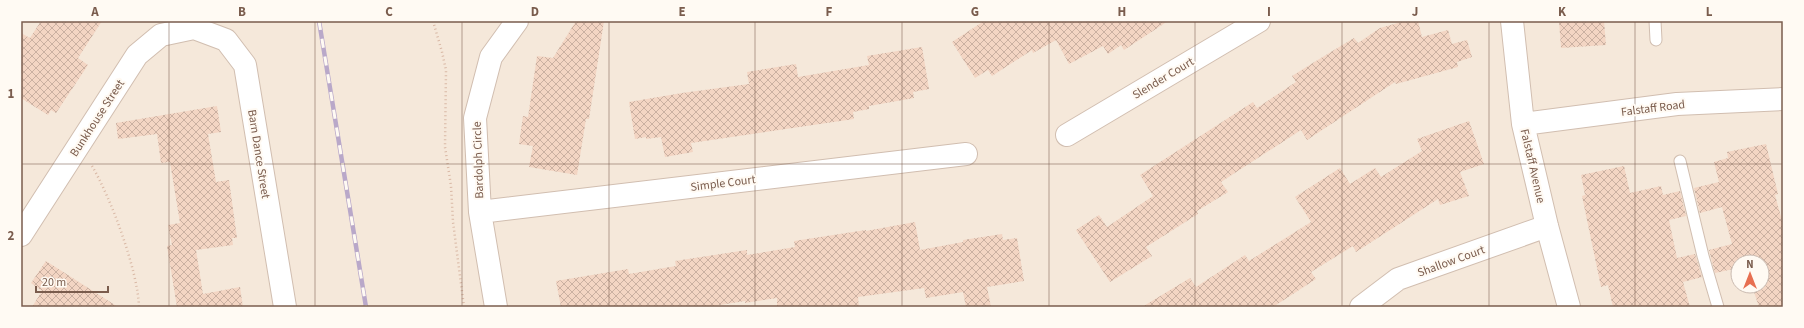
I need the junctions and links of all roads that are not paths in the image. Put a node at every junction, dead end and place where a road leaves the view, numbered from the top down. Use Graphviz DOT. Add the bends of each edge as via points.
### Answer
graph roads {
  1 [pos="516,21"];
  2 [pos="1259,21"];
  3 [pos="1512,21"];
  4 [pos="1655,21"];
  5 [pos="194,28"];
  6 [pos="1656,40"];
  7 [pos="1783,98"];
  8 [pos="1523,124"];
  9 [pos="1067,135"];
  10 [pos="966,154"];
  11 [pos="1680,161"];
  12 [pos="480,212"];
  13 [pos="1547,226"];
  14 [pos="21,235"];
  15 [pos="285,307"];
  16 [pos="496,307"];
  17 [pos="1361,307"];
  18 [pos="1570,307"];
  19 [pos="1718,307"];
  1 -- 12 [label="street, Bardolph Circle" via="491,57 475,118"];
  2 -- 9 [label="street, Slender Court"];
  3 -- 8 [label="street, Falstaff Avenue"];
  4 -- 6 [label="lane"];
  5 -- 14 [label="street, Bunkhouse Street" via="161,34 137,55"];
  5 -- 15 [label="street, Barn Dance Street" via="226,40 245,65"];
  7 -- 8 [label="street, Falstaff Road" via="1677,104"];
  8 -- 13 [label="street, Falstaff Avenue"];
  10 -- 12 [label="street, Simple Court"];
  11 -- 19 [label="lane"];
  12 -- 16 [label="street, Bardolph Circle"];
  13 -- 17 [label="street, Shallow Court" via="1398,280"];
  13 -- 18 [label="street, Falstaff Avenue"];
}
